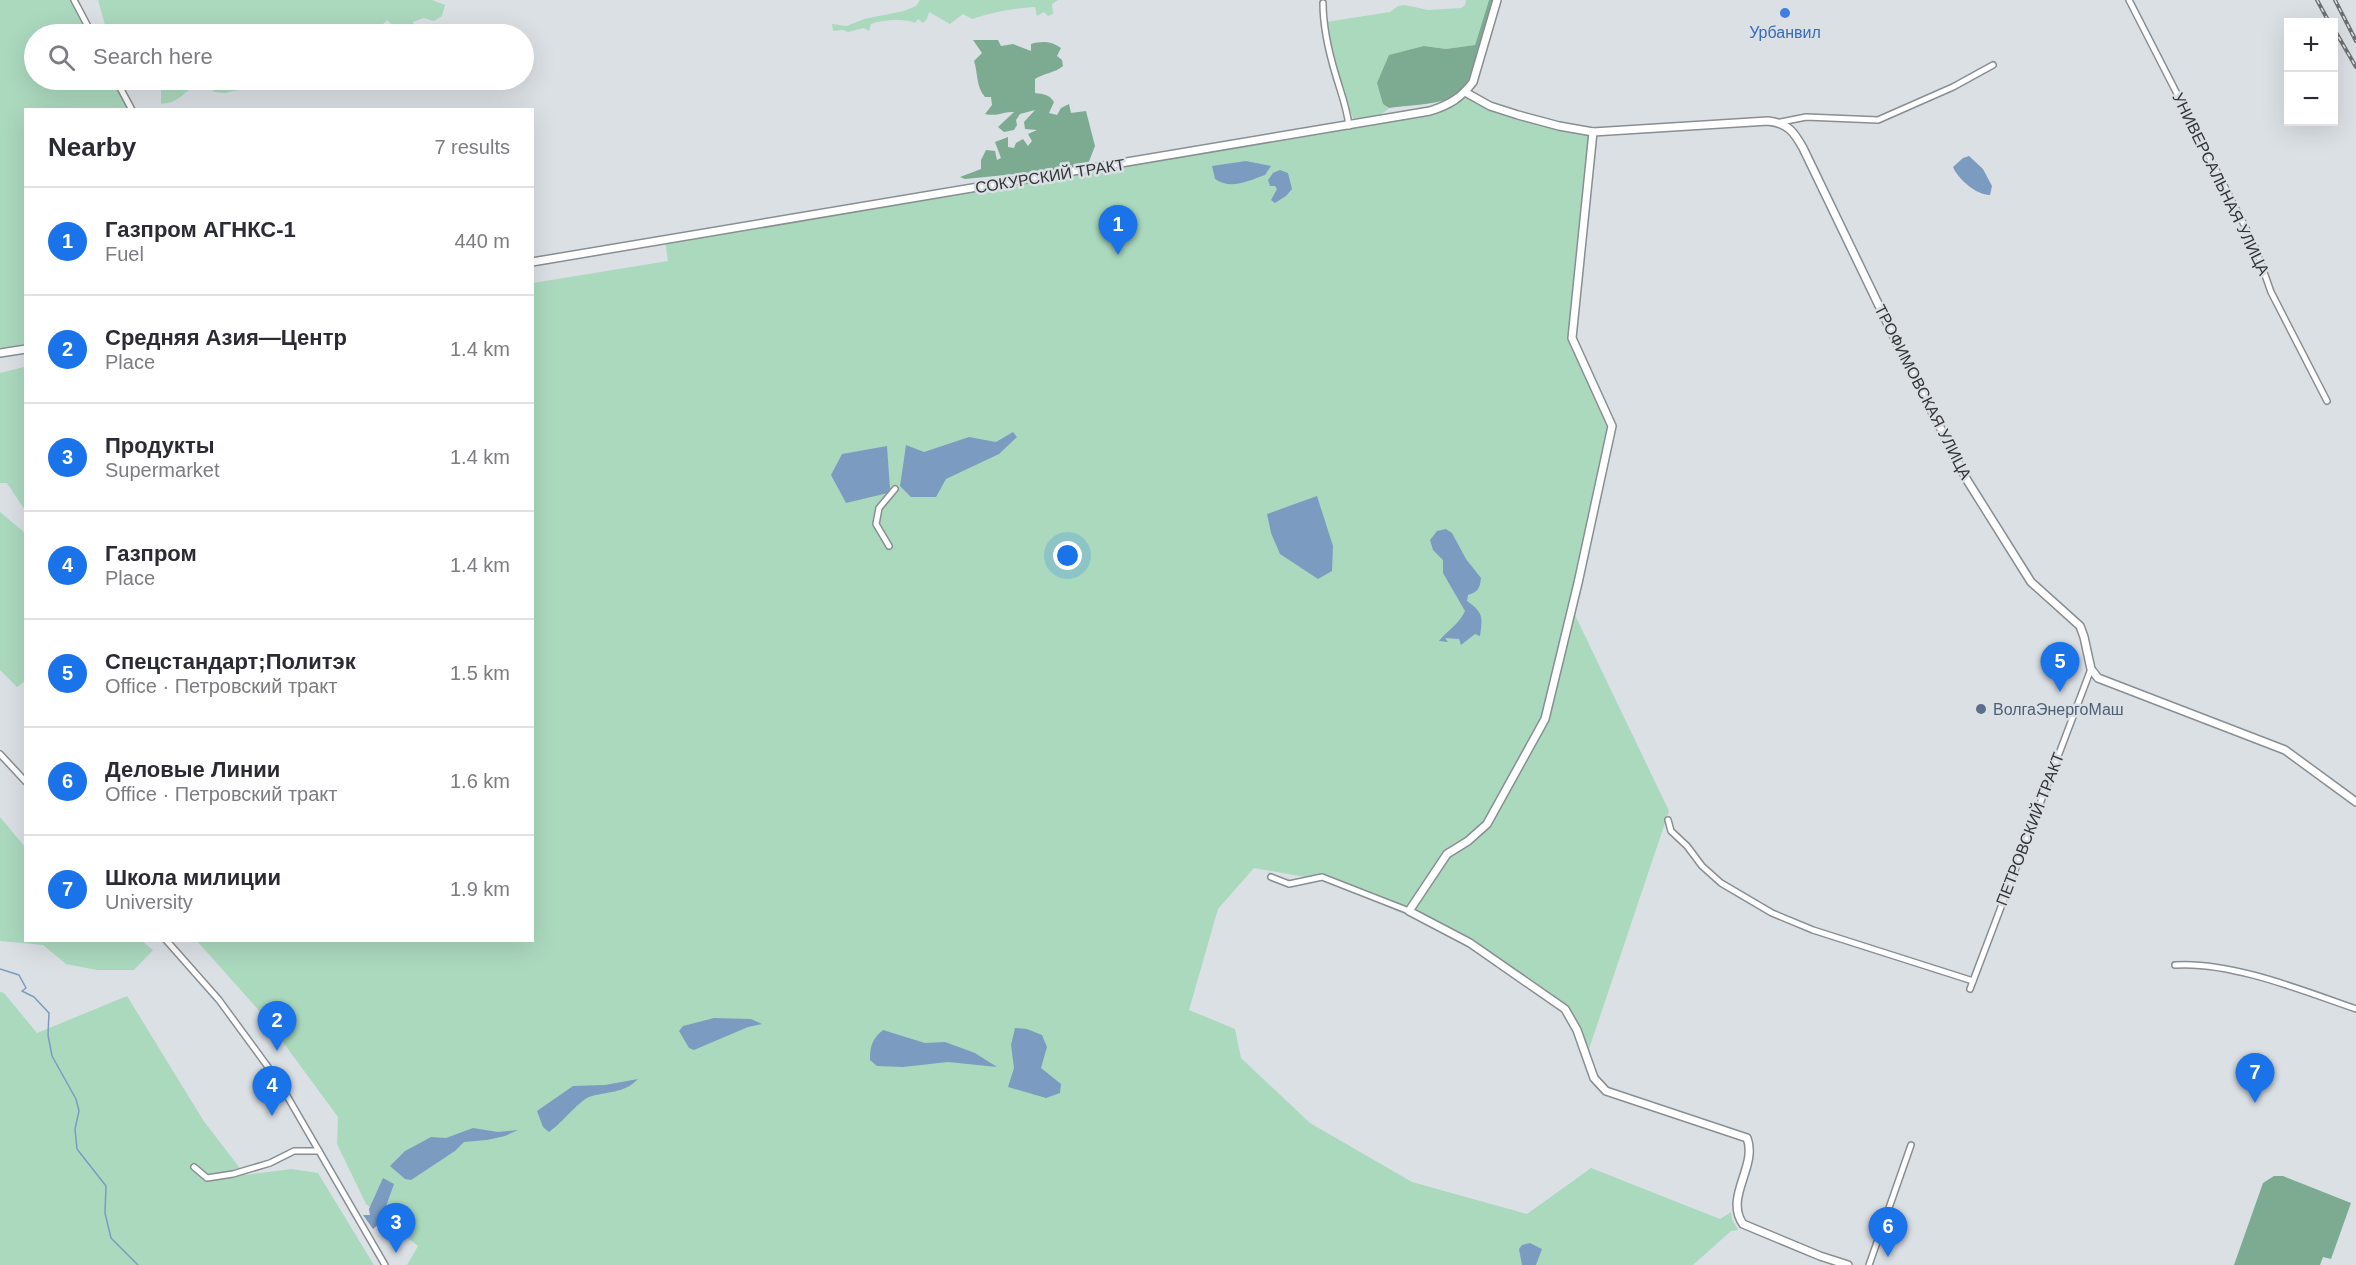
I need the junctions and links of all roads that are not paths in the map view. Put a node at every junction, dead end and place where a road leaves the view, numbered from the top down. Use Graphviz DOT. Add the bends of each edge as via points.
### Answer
graph roads {
  1 [pos="74,0"];
  2 [pos="1497,0"];
  3 [pos="2129,0"];
  4 [pos="1323,3"];
  5 [pos="87,24"];
  6 [pos="1993,65"];
  7 [pos="121,90"];
  8 [pos="1465,93"];
  9 [pos="131,108"];
  10 [pos="1781,122"];
  11 [pos="1349,126"];
  12 [pos="1593,132"];
  13 [pos="534,262"];
  14 [pos="24,349"];
  15 [pos="0,353"];
  16 [pos="2327,401"];
  17 [pos="895,489"];
  18 [pos="889,546"];
  19 [pos="2091,669"];
  20 [pos="0,754"];
  21 [pos="24,781"];
  22 [pos="2356,802"];
  23 [pos="1668,820"];
  24 [pos="1271,877"];
  25 [pos="1409,911"];
  26 [pos="168,942"];
  27 [pos="2175,965"];
  28 [pos="1973,981"];
  29 [pos="1970,989"];
  30 [pos="2356,1009"];
  31 [pos="1911,1144"];
  32 [pos="320,1151"];
  33 [pos="194,1167"];
  34 [pos="385,1265"];
  35 [pos="1848,1265"];
  36 [pos="1869,1265"];
  1 -- 5 [label="street"];
  2 -- 8 [label="street" via="1477,71"];
  3 -- 16 [label="street, УНИВЕРСАЛЬНАЯ УЛИЦА" via="2254,244 2271,292"];
  4 -- 11 [label="street" via="1330,55"];
  6 -- 10 [label="street" via="1878,120 1806,117"];
  7 -- 9 [label="street"];
  8 -- 11 [label="street, СОКУРСКИЙ ТРАКТ" via="1430,111"];
  8 -- 12 [label="street" via="1518,115"];
  10 -- 12 [label="street"];
  10 -- 19 [label="street, ТРОФИМОВСКАЯ УЛИЦА" via="1803,148 1967,480 2031,582 2080,626"];
  11 -- 13 [label="street, СОКУРСКИЙ ТРАКТ"];
  12 -- 25 [label="street" via="1572,338 1612,426 1578,584 1545,719 1487,824 1447,854"];
  14 -- 15 [label="street"];
  17 -- 18 [label="street" via="879,508 876,524"];
  19 -- 22 [label="street" via="2098,678 2285,750"];
  19 -- 28 [label="street, ПЕТРОВСКИЙ ТРАКТ"];
  20 -- 21 [label="street"];
  23 -- 28 [label="street" via="1671,831 1721,883 1784,919"];
  24 -- 25 [label="street" via="1289,884 1322,877"];
  25 -- 35 [label="street" via="1470,943 1565,1009 1594,1078 1606,1091 1747,1138 1750,1155 1736,1206 1743,1224"];
  26 -- 32 [label="street" via="239,1026 279,1082"];
  27 -- 30 [label="street" via="2238,972"];
  28 -- 29 [label="street, ПЕТРОВСКИЙ ТРАКТ"];
  31 -- 36 [label="street"];
  32 -- 33 [label="street" via="294,1151 270,1163 207,1178"];
  32 -- 34 [label="street"];
}
